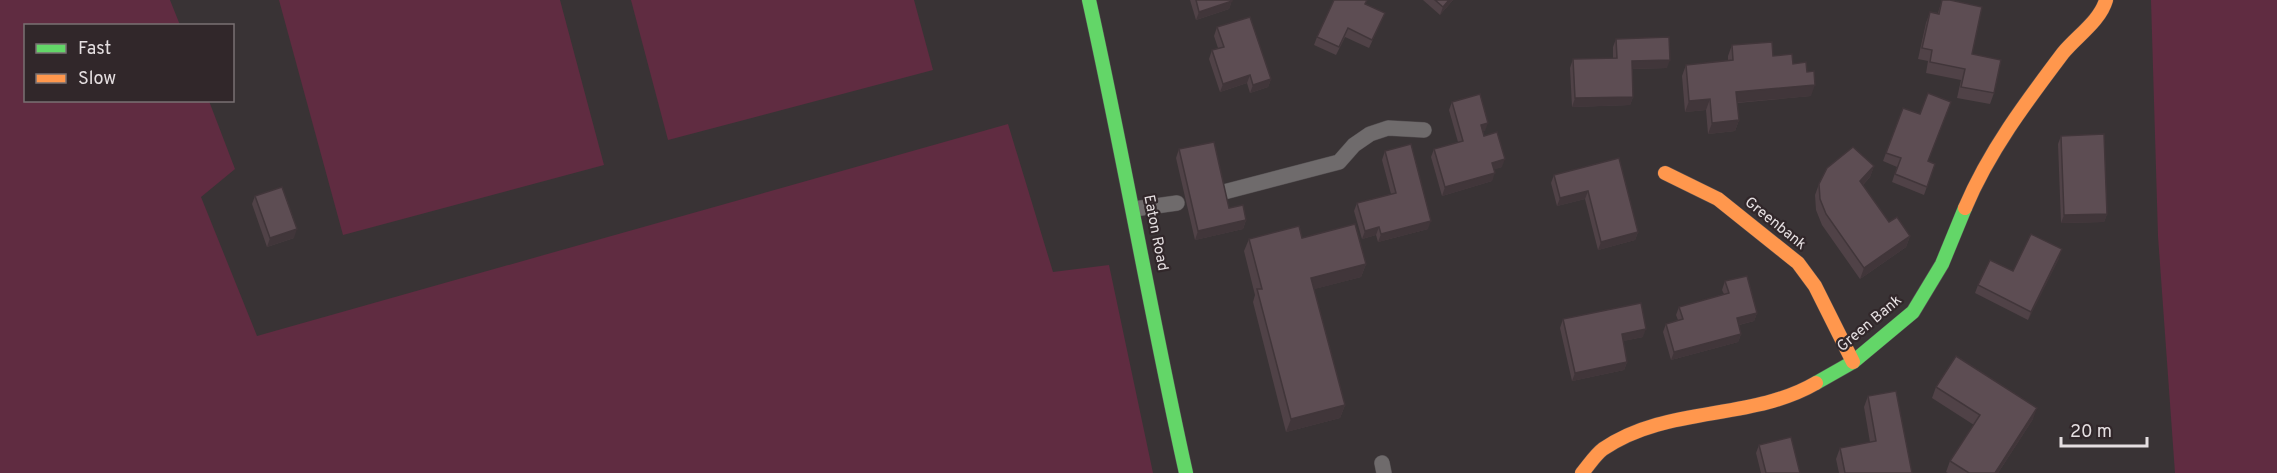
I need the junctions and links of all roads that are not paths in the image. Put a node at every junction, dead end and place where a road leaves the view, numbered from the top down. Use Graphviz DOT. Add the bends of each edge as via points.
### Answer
graph roads {
  1 [pos="1089,0"];
  2 [pos="2106,0"];
  3 [pos="1424,130"];
  4 [pos="1665,173"];
  5 [pos="1224,192"];
  6 [pos="1177,203"];
  7 [pos="1134,209"];
  8 [pos="1853,362"];
  9 [pos="1186,473"];
  10 [pos="1582,473"];
  1 -- 7 [label="street, Eaton Road"];
  2 -- 8 [label="street, Green Bank" via="2103,10 2020,110 1977,180 1942,264 1913,312"];
  3 -- 5 [label="lane" via="1388,128 1354,145 1339,162"];
  4 -- 8 [label="street, Greenbank" via="1718,199 1798,263 1815,286"];
  6 -- 7 [label="lane"];
  7 -- 9 [label="street, Eaton Road"];
  8 -- 10 [label="street, Green Bank" via="1801,392 1743,409 1681,418 1641,429 1602,450"];
}
